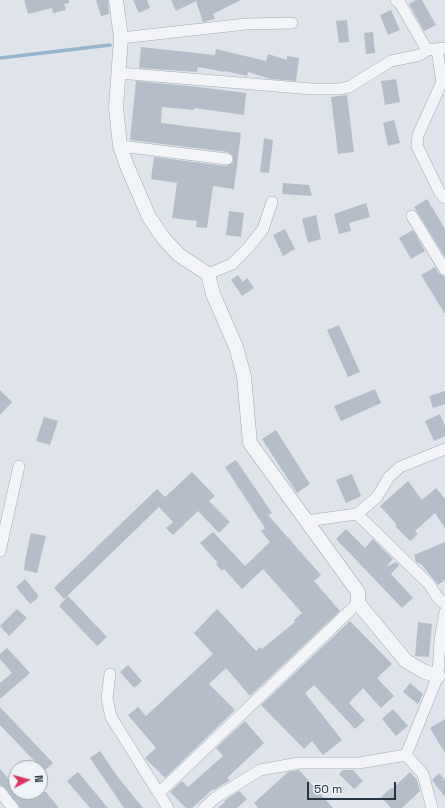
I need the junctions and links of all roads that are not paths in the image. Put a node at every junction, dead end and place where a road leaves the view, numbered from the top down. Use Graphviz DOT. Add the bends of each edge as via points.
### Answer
graph roads {
  1 [pos="116,0"];
  2 [pos="396,0"];
  3 [pos="292,22"];
  4 [pos="121,38"];
  5 [pos="436,50"];
  6 [pos="119,73"];
  7 [pos="120,146"];
  8 [pos="227,159"];
  9 [pos="445,198"];
  10 [pos="272,202"];
  11 [pos="412,216"];
  12 [pos="445,270"];
  13 [pos="208,274"];
  14 [pos="445,449"];
  15 [pos="19,466"];
  16 [pos="357,514"];
  17 [pos="306,521"];
  18 [pos="0,549"];
  19 [pos="358,603"];
  20 [pos="445,604"];
  21 [pos="445,612"];
  22 [pos="443,639"];
  23 [pos="110,674"];
  24 [pos="441,679"];
  25 [pos="406,755"];
  26 [pos="0,792"];
  27 [pos="160,792"];
  28 [pos="13,808"];
  29 [pos="168,808"];
  30 [pos="204,808"];
  31 [pos="432,808"];
  1 -- 4 [label="street"];
  2 -- 5 [label="street"];
  3 -- 4 [label="street" via="246,24"];
  4 -- 6 [label="street"];
  5 -- 6 [label="street" via="390,60 349,87 339,89"];
  5 -- 9 [label="street" via="442,82 418,134 417,146 440,193"];
  6 -- 7 [label="street" via="116,107"];
  7 -- 8 [label="street"];
  7 -- 13 [label="street" via="149,217 164,240 179,255"];
  10 -- 13 [label="street" via="263,229 248,248 232,264"];
  11 -- 12 [label="street"];
  13 -- 17 [label="street" via="213,294 236,347 244,376 250,443"];
  14 -- 16 [label="street" via="400,467 389,477 377,497"];
  15 -- 18 [label="street"];
  16 -- 17 [label="street"];
  16 -- 20 [label="street" via="429,584"];
  17 -- 19 [label="street" via="358,592"];
  19 -- 24 [label="street" via="406,661"];
  19 -- 27 [label="street"];
  21 -- 22 [label="street"];
  22 -- 24 [label="street"];
  23 -- 27 [label="street" via="107,698 111,717"];
  24 -- 25 [label="street"];
  25 -- 30 [label="street" via="359,763 299,763 260,770 215,798"];
  25 -- 31 [label="street" via="423,774"];
  26 -- 28 [label="street"];
  27 -- 29 [label="street"];
}
